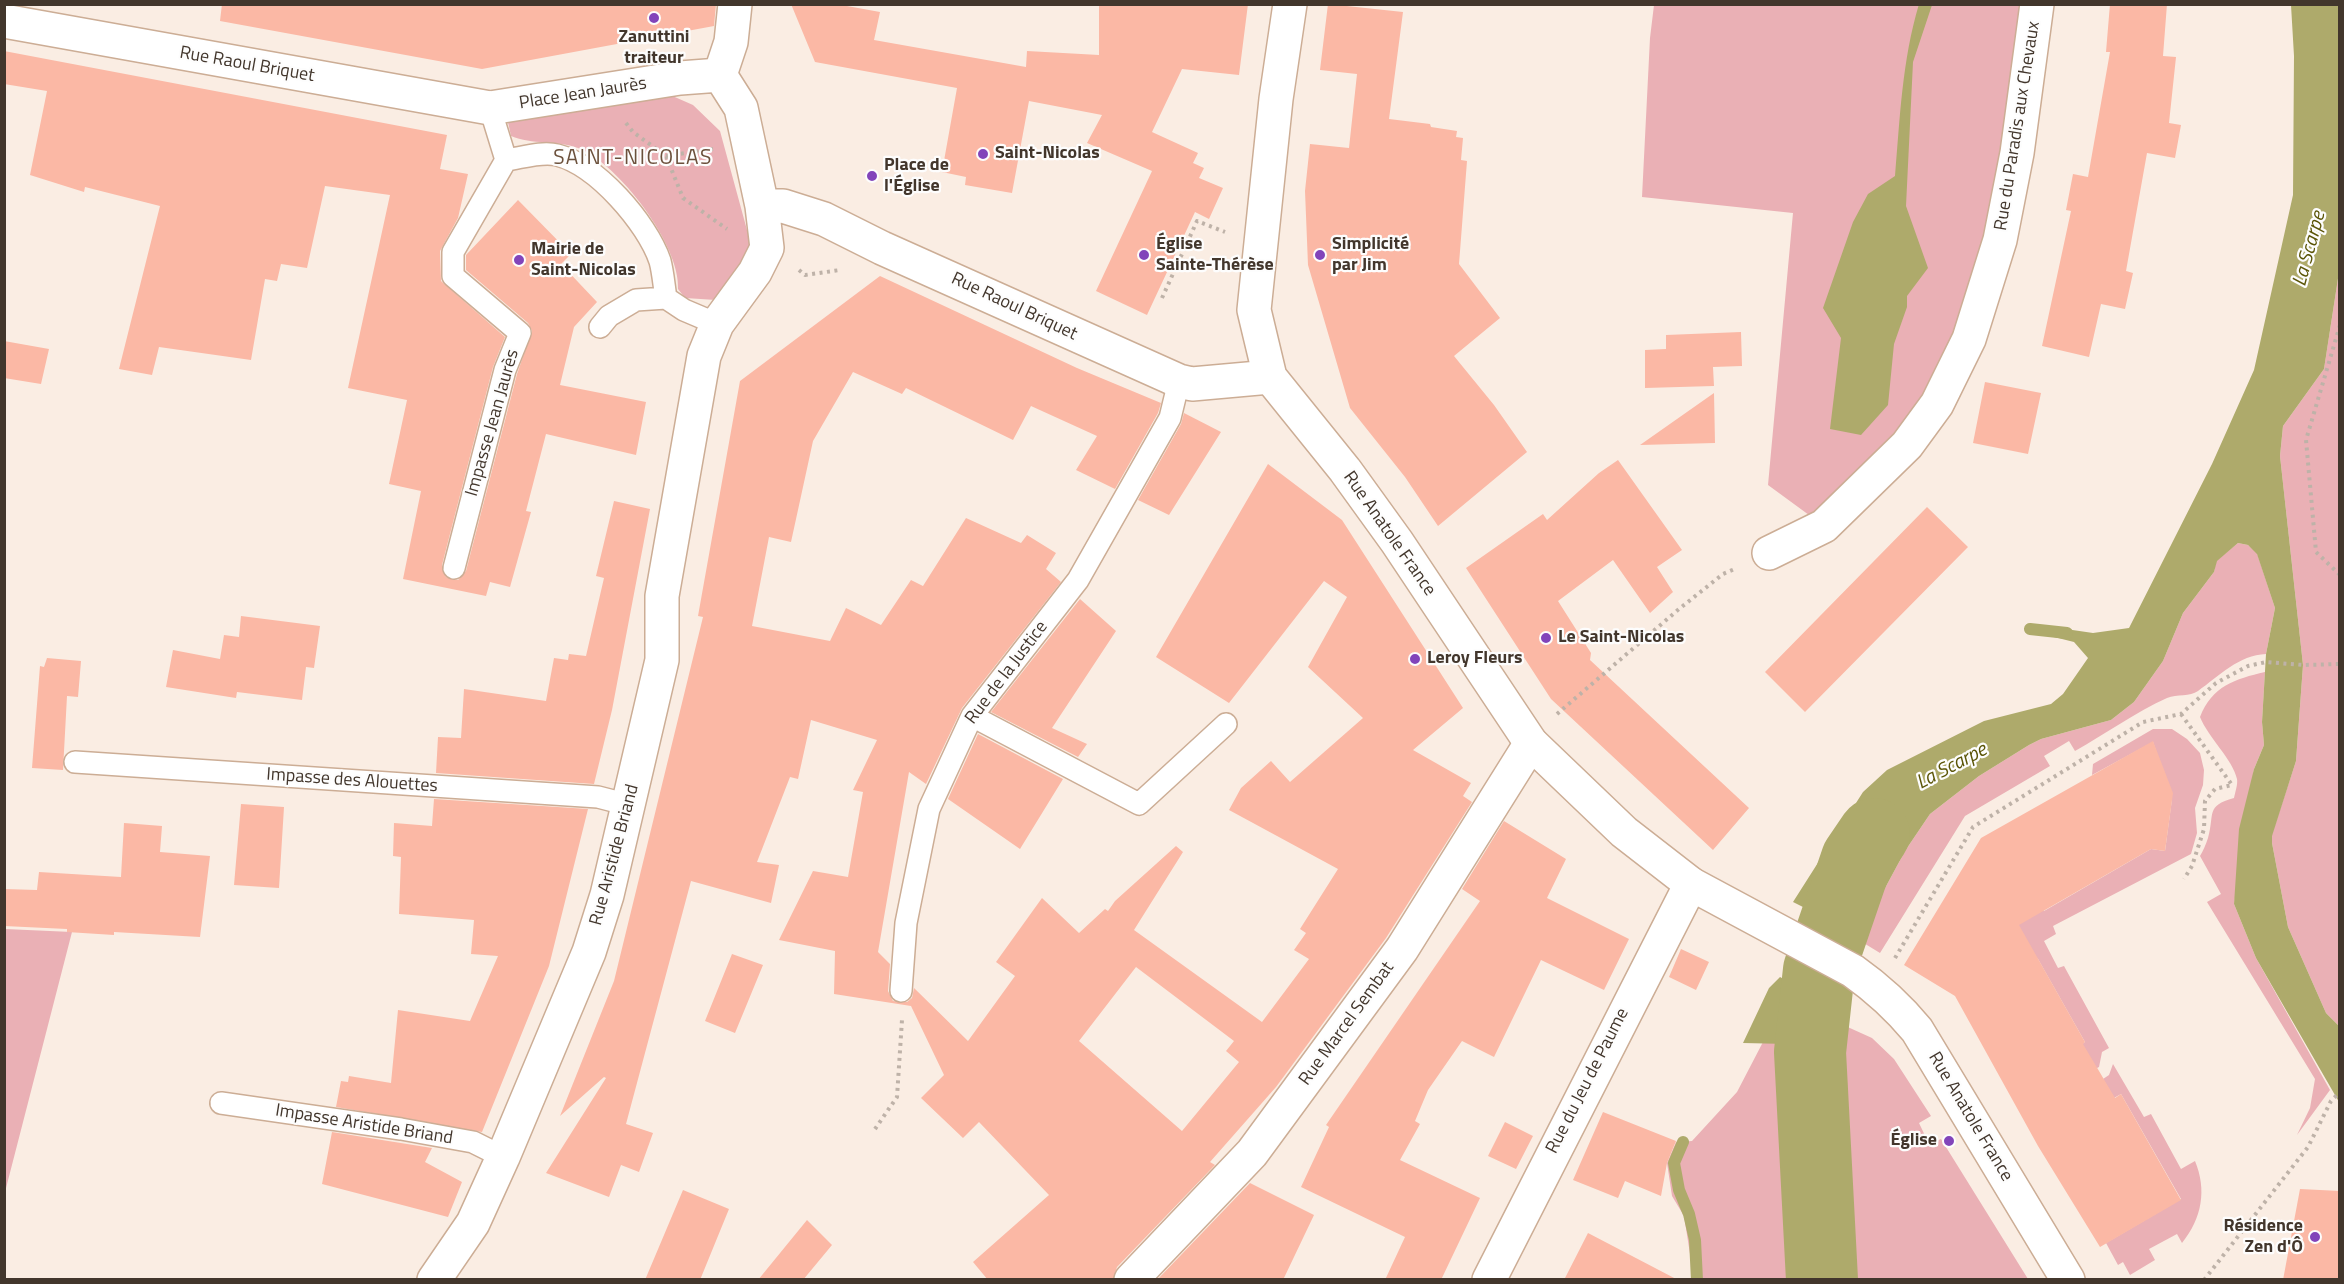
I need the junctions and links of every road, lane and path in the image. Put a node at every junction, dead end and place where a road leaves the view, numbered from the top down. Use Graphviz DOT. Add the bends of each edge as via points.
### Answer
graph roads {
  1 [pos="735,4"];
  2 [pos="1290,4"];
  3 [pos="2037,4"];
  4 [pos="4,21"];
  5 [pos="720,75"];
  6 [pos="490,108"];
  7 [pos="748,140"];
  8 [pos="666,156"];
  9 [pos="506,160"];
  10 [pos="762,206"];
  11 [pos="1215,229"];
  12 [pos="666,298"];
  13 [pos="1162,298"];
  14 [pos="717,324"];
  15 [pos="2340,325"];
  16 [pos="600,327"];
  17 [pos="1270,377"];
  18 [pos="1179,381"];
  19 [pos="1769,553"];
  20 [pos="454,568"];
  21 [pos="2340,575"];
  22 [pos="2340,664"];
  23 [pos="2181,714"];
  24 [pos="972,716"];
  25 [pos="1226,724"];
  26 [pos="1531,743"];
  27 [pos="75,762"];
  28 [pos="629,805"];
  29 [pos="2184,879"];
  30 [pos="1691,884"];
  31 [pos="1864,979"];
  32 [pos="901,990"];
  33 [pos="2340,1092"];
  34 [pos="221,1103"];
  35 [pos="875,1129"];
  36 [pos="503,1157"];
  37 [pos="434,1280"];
  38 [pos="1131,1280"];
  39 [pos="1489,1280"];
  40 [pos="2068,1280"];
  41 [pos="2204,1280"];
  1 -- 5 [label="street" via="731,42"];
  2 -- 17 [label="street, Rue Anatole France" via="1254,310"];
  3 -- 19 [label="street, Rue du Paradis aux Chevaux" via="2017,153 2000,240 1969,339 1937,404 1907,446 1824,526"];
  4 -- 6 [label="street, Rue Raoul Briquet"];
  5 -- 6 [label="street, Place Jean Jaurès"];
  5 -- 7 [label="street" via="741,108"];
  6 -- 9 [label="lane"];
  7 -- 8 [label="path"];
  7 -- 10 [label="street"];
  9 -- 12 [label="lane" via="556,154 592,171 653,246"];
  9 -- 20 [label="lane, Impasse Jean Jaurès" via="453,252 453,276 520,333 505,370"];
  10 -- 14 [label="street" via="767,248 755,272"];
  10 -- 18 [label="street, Rue Raoul Briquet" via="783,206 824,219"];
  11 -- 13 [label="path" via="1197,221"];
  12 -- 14 [label="lane"];
  12 -- 16 [label="lane" via="636,300 609,316"];
  14 -- 28 [label="street, Rue Aristide Briand" via="704,356 695,400 662,596 662,660"];
  15 -- 21 [label="path" via="2306,440 2316,552"];
  17 -- 18 [label="street, Rue Raoul Briquet" via="1192,384"];
  17 -- 26 [label="street, Rue Anatole France" via="1397,542"];
  18 -- 24 [label="lane, Rue de la Justice" via="1170,418 1078,580"];
  19 -- 26 [label="path" via="1723,574 1679,609 1556,714"];
  22 -- 23 [label="path" via="2266,662 2248,666 2216,683"];
  23 -- 29 [label="path" via="2232,786 2215,789 2205,801 2204,828"];
  23 -- 31 [label="path" via="2143,722 1973,827 1893,962"];
  24 -- 25 [label="lane" via="1139,804"];
  24 -- 32 [label="lane, Rue de la Justice" via="929,809 906,922"];
  26 -- 30 [label="street, Rue Anatole France" via="1624,832"];
  26 -- 38 [label="street, Rue Marcel Sembat" via="1402,949 1252,1153"];
  27 -- 28 [label="lane, Impasse des Alouettes" via="587,796"];
  28 -- 36 [label="street, Rue Aristide Briand" via="588,952"];
  30 -- 31 [label="street, Rue Anatole France"];
  30 -- 39 [label="street, Rue du Jeu de Paume"];
  31 -- 40 [label="street, Rue Anatole France" via="1917,1030"];
  32 -- 35 [label="path" via="903,1041 897,1097"];
  33 -- 41 [label="path" via="2331,1101 2308,1148"];
  34 -- 36 [label="lane, Impasse Aristide Briand" via="452,1138"];
  36 -- 37 [label="street, Rue Aristide Briand" via="473,1223"];
}
